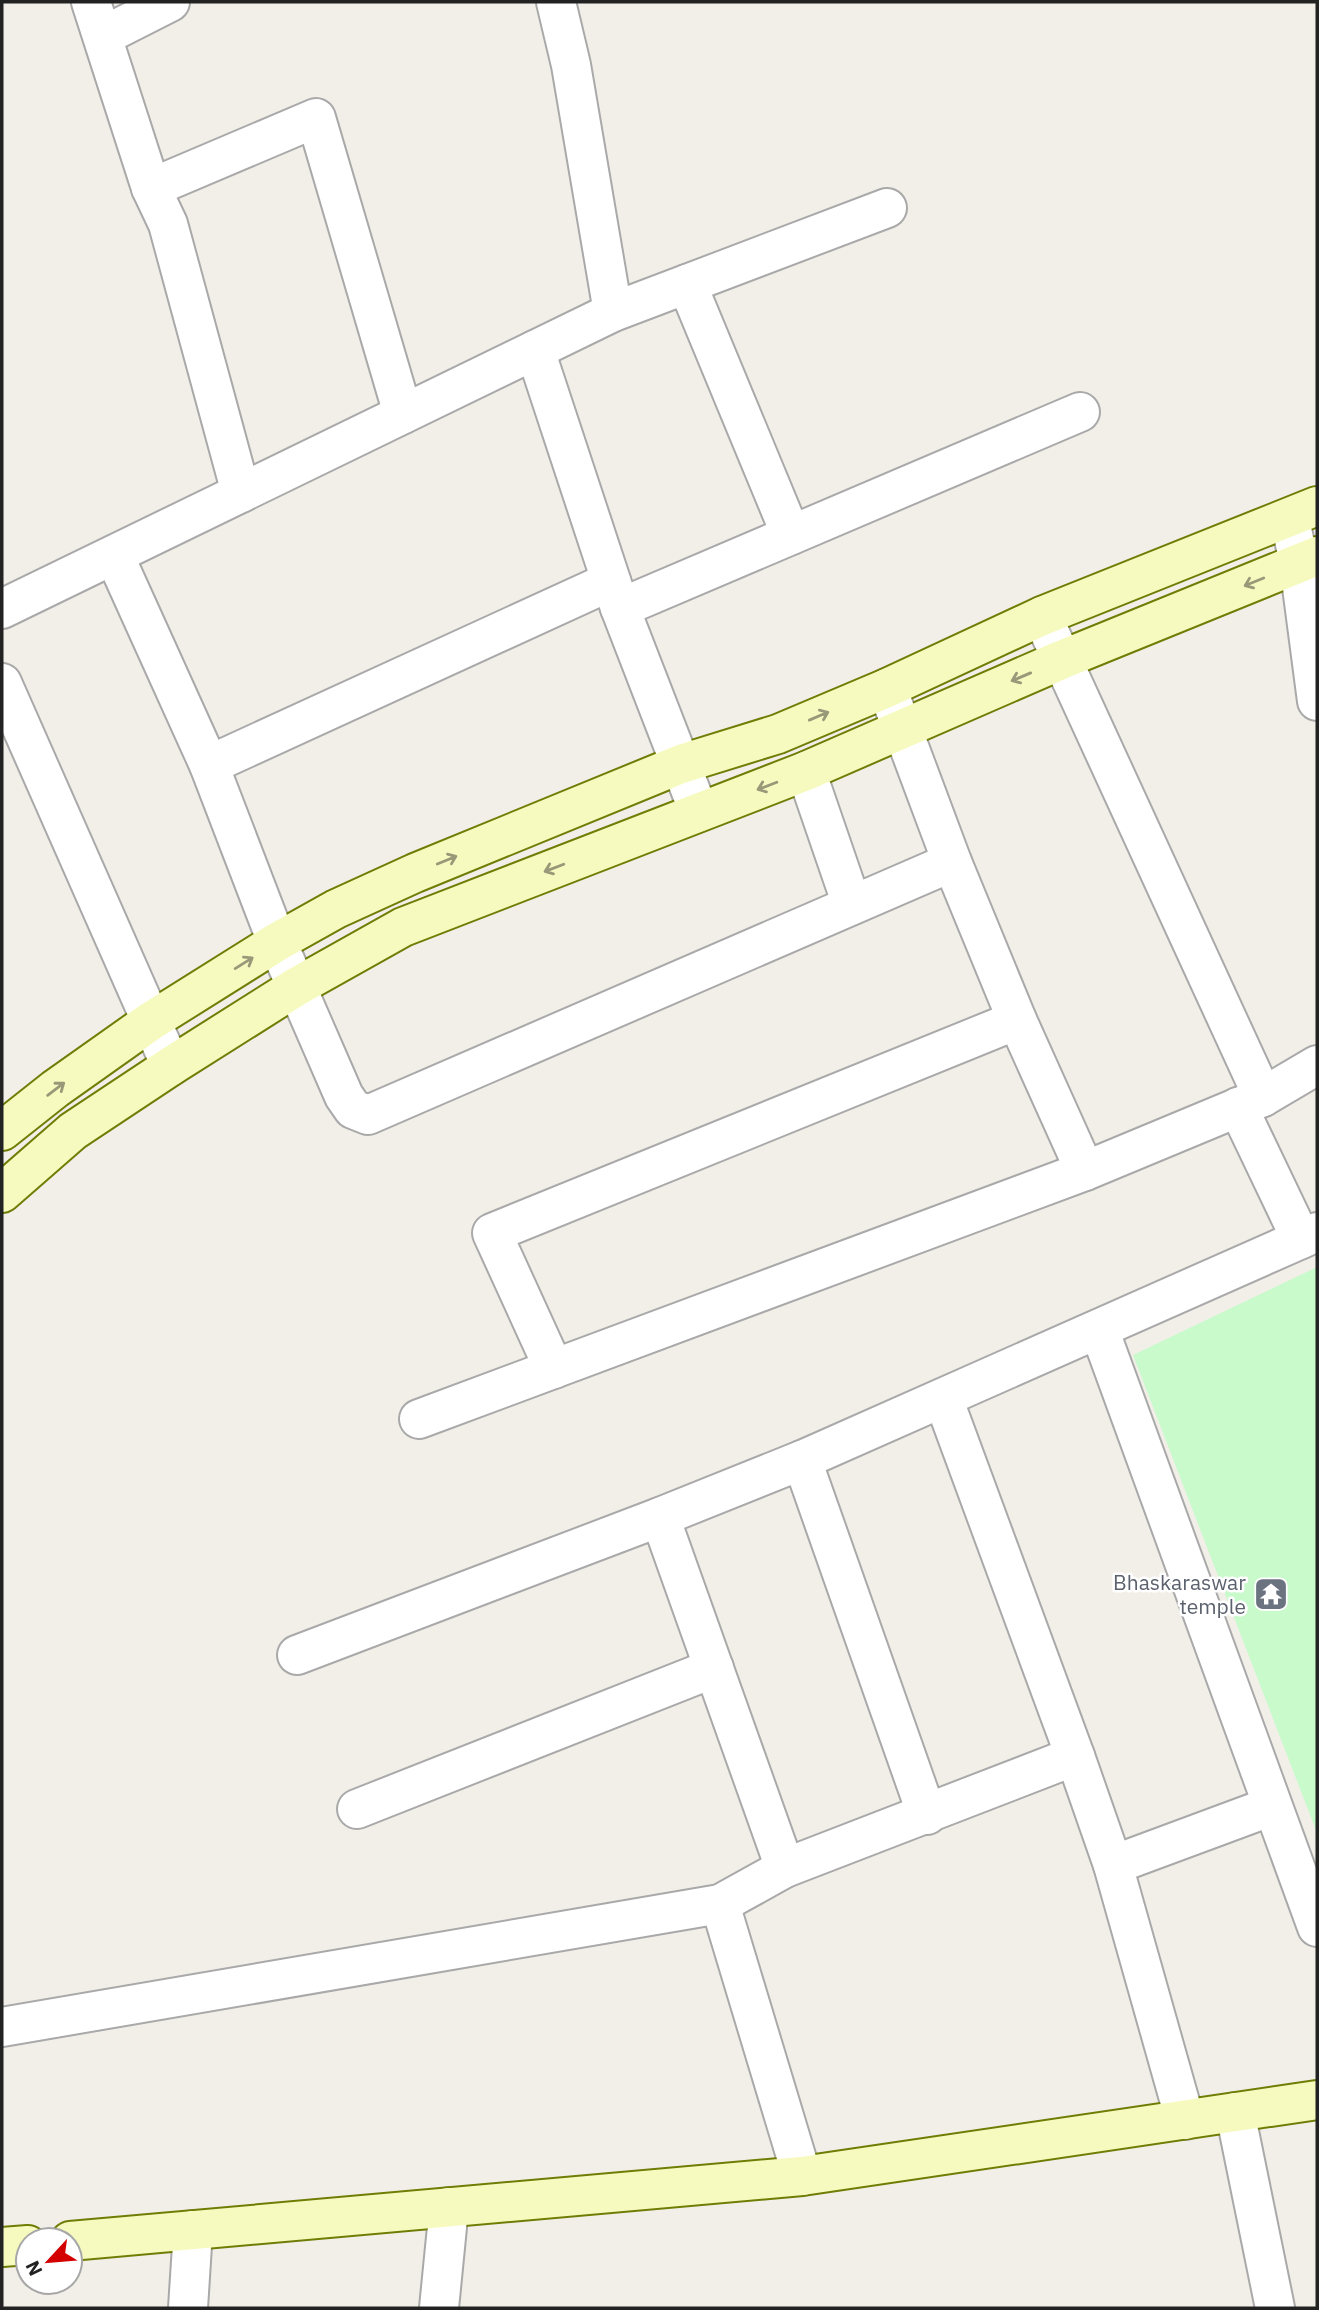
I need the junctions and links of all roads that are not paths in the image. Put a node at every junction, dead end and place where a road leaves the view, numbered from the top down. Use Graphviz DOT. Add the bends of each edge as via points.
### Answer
graph roads {
  1 [pos="170,2"];
  2 [pos="556,2"];
  3 [pos="97,19"];
  4 [pos="150,188"];
  5 [pos="887,208"];
  6 [pos="687,285"];
  7 [pos="613,312"];
  8 [pos="536,350"];
  9 [pos="1080,412"];
  10 [pos="404,414"];
  11 [pos="241,493"];
  12 [pos="1303,512"];
  13 [pos="791,535"];
  14 [pos="114,555"];
  15 [pos="1308,560"];
  16 [pos="1152,573"];
  17 [pos="615,594"];
  18 [pos="2,609"];
  19 [pos="1171,616"];
  20 [pos="1042,617"];
  21 [pos="1061,660"];
  22 [pos="2,684"];
  23 [pos="887,688"];
  24 [pos="1317,701"];
  25 [pos="903,727"];
  26 [pos="681,764"];
  27 [pos="209,765"];
  28 [pos="806,771"];
  29 [pos="699,812"];
  30 [pos="952,862"];
  31 [pos="852,905"];
  32 [pos="277,942"];
  33 [pos="296,987"];
  34 [pos="1017,1020"];
  35 [pos="151,1021"];
  36 [pos="1317,1065"];
  37 [pos="171,1066"];
  38 [pos="1250,1102"];
  39 [pos="2,1131"];
  40 [pos="1085,1171"];
  41 [pos="2,1193"];
  42 [pos="1309,1235"];
  43 [pos="1099,1329"];
  44 [pos="554,1369"];
  45 [pos="943,1398"];
  46 [pos="419,1419"];
  47 [pos="802,1461"];
  48 [pos="660,1517"];
  49 [pos="297,1655"];
  50 [pos="714,1668"];
  51 [pos="1075,1756"];
  52 [pos="1272,1807"];
  53 [pos="357,1809"];
  54 [pos="927,1815"];
  55 [pos="1113,1865"];
  56 [pos="785,1868"];
  57 [pos="720,1904"];
  58 [pos="1317,1927"];
  59 [pos="2,2027"];
  60 [pos="1317,2100"];
  61 [pos="1235,2112"];
  62 [pos="1185,2120"];
  63 [pos="802,2176"];
  64 [pos="449,2207"];
  65 [pos="193,2230"];
  66 [pos="84,2240"];
  67 [pos="188,2308"];
  68 [pos="439,2308"];
  69 [pos="1275,2308"];
  1 -- 3 [label="street"];
  2 -- 7 [label="street"];
  3 -- 4 [label="street"];
  4 -- 10 [label="street" via="316,118"];
  4 -- 11 [label="street" via="168,224"];
  5 -- 6 [label="street"];
  6 -- 7 [label="street"];
  6 -- 13 [label="street"];
  7 -- 8 [label="street"];
  8 -- 10 [label="street"];
  8 -- 17 [label="street"];
  9 -- 13 [label="street"];
  10 -- 11 [label="street"];
  11 -- 14 [label="street"];
  12 -- 15 [label="street"];
  12 -- 16 [label="street"];
  13 -- 17 [label="street"];
  14 -- 18 [label="street"];
  14 -- 27 [label="street"];
  15 -- 19 [label="street, one-way"];
  15 -- 24 [label="street"];
  16 -- 19 [label="street"];
  16 -- 20 [label="street"];
  17 -- 26 [label="street"];
  17 -- 27 [label="street"];
  19 -- 21 [label="street"];
  20 -- 21 [label="street"];
  20 -- 23 [label="street"];
  21 -- 25 [label="street, one-way"];
  21 -- 38 [label="street"];
  22 -- 35 [label="street"];
  23 -- 25 [label="street"];
  26 -- 23 [label="street, one-way" via="778,734"];
  25 -- 28 [label="street"];
  25 -- 30 [label="street"];
  26 -- 29 [label="street"];
  32 -- 26 [label="street, one-way" via="415,873"];
  27 -- 32 [label="street"];
  28 -- 29 [label="street, one-way"];
  28 -- 31 [label="street"];
  29 -- 33 [label="street, one-way" via="403,927"];
  30 -- 31 [label="street"];
  30 -- 34 [label="street"];
  31 -- 33 [label="street" via="368,1115 353,1109 344,1096"];
  32 -- 33 [label="street"];
  35 -- 32 [label="street, one-way"];
  33 -- 37 [label="street"];
  34 -- 40 [label="street"];
  34 -- 44 [label="street" via="492,1234"];
  35 -- 37 [label="street"];
  39 -- 35 [label="street, one-way"];
  36 -- 38 [label="street"];
  37 -- 41 [label="street" via="74,1131"];
  38 -- 40 [label="street"];
  38 -- 42 [label="street"];
  40 -- 44 [label="street"];
  42 -- 43 [label="street"];
  43 -- 45 [label="street"];
  43 -- 52 [label="street"];
  44 -- 46 [label="street"];
  45 -- 47 [label="street"];
  45 -- 51 [label="street"];
  47 -- 48 [label="street"];
  47 -- 54 [label="street"];
  48 -- 49 [label="street"];
  48 -- 50 [label="street"];
  50 -- 53 [label="street"];
  50 -- 56 [label="street"];
  51 -- 54 [label="street"];
  51 -- 55 [label="street"];
  52 -- 55 [label="street"];
  52 -- 58 [label="street"];
  54 -- 56 [label="street"];
  55 -- 62 [label="street"];
  56 -- 57 [label="street"];
  57 -- 59 [label="street"];
  57 -- 63 [label="street"];
  60 -- 61 [label="street"];
  61 -- 62 [label="street"];
  61 -- 69 [label="street"];
  62 -- 63 [label="street"];
  63 -- 64 [label="street"];
  64 -- 65 [label="street"];
  64 -- 68 [label="street"];
  65 -- 66 [label="street"];
  65 -- 67 [label="street"];
}
